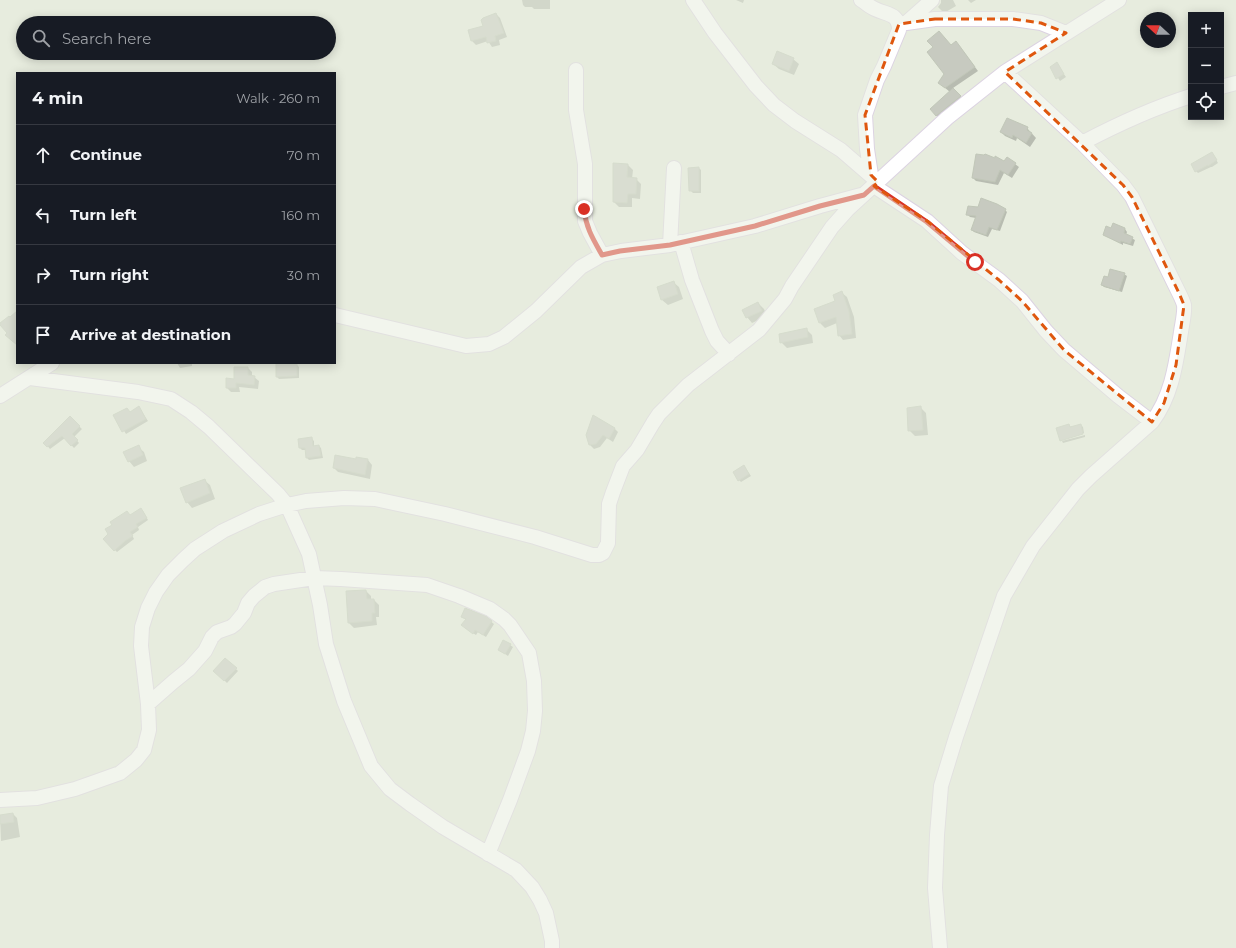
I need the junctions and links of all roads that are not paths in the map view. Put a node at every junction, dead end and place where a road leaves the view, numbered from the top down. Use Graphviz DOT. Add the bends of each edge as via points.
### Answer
graph roads {
  1 [pos="693,0"];
  2 [pos="861,0"];
  3 [pos="932,0"];
  4 [pos="1119,0"];
  5 [pos="902,23"];
  6 [pos="1066,33"];
  7 [pos="576,70"];
  8 [pos="1005,72"];
  9 [pos="1236,83"];
  10 [pos="1224,86"];
  11 [pos="1188,97"];
  12 [pos="1082,143"];
  13 [pos="674,168"];
  14 [pos="872,184"];
  15 [pos="676,243"];
  16 [pos="602,255"];
  17 [pos="336,315"];
  18 [pos="729,354"];
  19 [pos="51,364"];
  20 [pos="30,378"];
  21 [pos="0,396"];
  22 [pos="1152,422"];
  23 [pos="287,505"];
  24 [pos="314,578"];
  25 [pos="148,704"];
  26 [pos="0,800"];
  27 [pos="488,854"];
  28 [pos="552,948"];
  29 [pos="940,948"];
  1 -- 14 [label="street" via="715,33 774,105 841,150"];
  2 -- 5 [label="street"];
  3 -- 5 [label="street"];
  4 -- 6 [label="street"];
  5 -- 6 [label="street" via="935,19 1013,19 1041,23"];
  5 -- 14 [label="street" via="865,115"];
  6 -- 8 [label="street"];
  7 -- 16 [label="street" via="576,110 585,164 585,221"];
  8 -- 12 [label="street"];
  8 -- 14 [label="street" via="947,118"];
  9 -- 10 [label="street"];
  11 -- 12 [label="street" via="1155,107"];
  12 -- 22 [label="street" via="1132,197 1184,305 1176,365 1170,388 1160,412"];
  13 -- 15 [label="street"];
  14 -- 15 [label="street" via="820,206 755,226"];
  14 -- 18 [label="street" via="832,227 785,299 759,330"];
  14 -- 22 [label="street" via="927,222 962,253 999,280 1022,301 1064,350 1112,392"];
  15 -- 16 [label="street"];
  15 -- 18 [label="street" via="712,331"];
  16 -- 17 [label="street" via="581,267 536,311 504,336 489,344 466,346"];
  18 -- 23 [label="street" via="688,385 659,414 637,450 623,466 609,504 608,544 599,556 480,522 375,499 313,500"];
  19 -- 20 [label="street"];
  20 -- 21 [label="street"];
  20 -- 23 [label="street" via="138,392 171,399 209,427"];
  22 -- 29 [label="street" via="1078,489 1033,546 1004,596 941,786 935,888"];
  23 -- 24 [label="street" via="309,554"];
  23 -- 25 [label="street" via="240,523 207,541 168,575 156,592 142,627 141,646"];
  24 -- 25 [label="street" via="265,587 248,603 239,620 231,627 217,632 189,669"];
  24 -- 27 [label="street" via="326,644 344,701 371,766 390,789 443,827"];
  24 -- 27 [label="street" via="435,587 490,609 504,619 520,638 528,652 532,667 533,731 528,751"];
  25 -- 26 [label="street" via="149,730 144,750 120,774 37,798"];
  27 -- 28 [label="street" via="516,870 532,887 546,913"];
}
